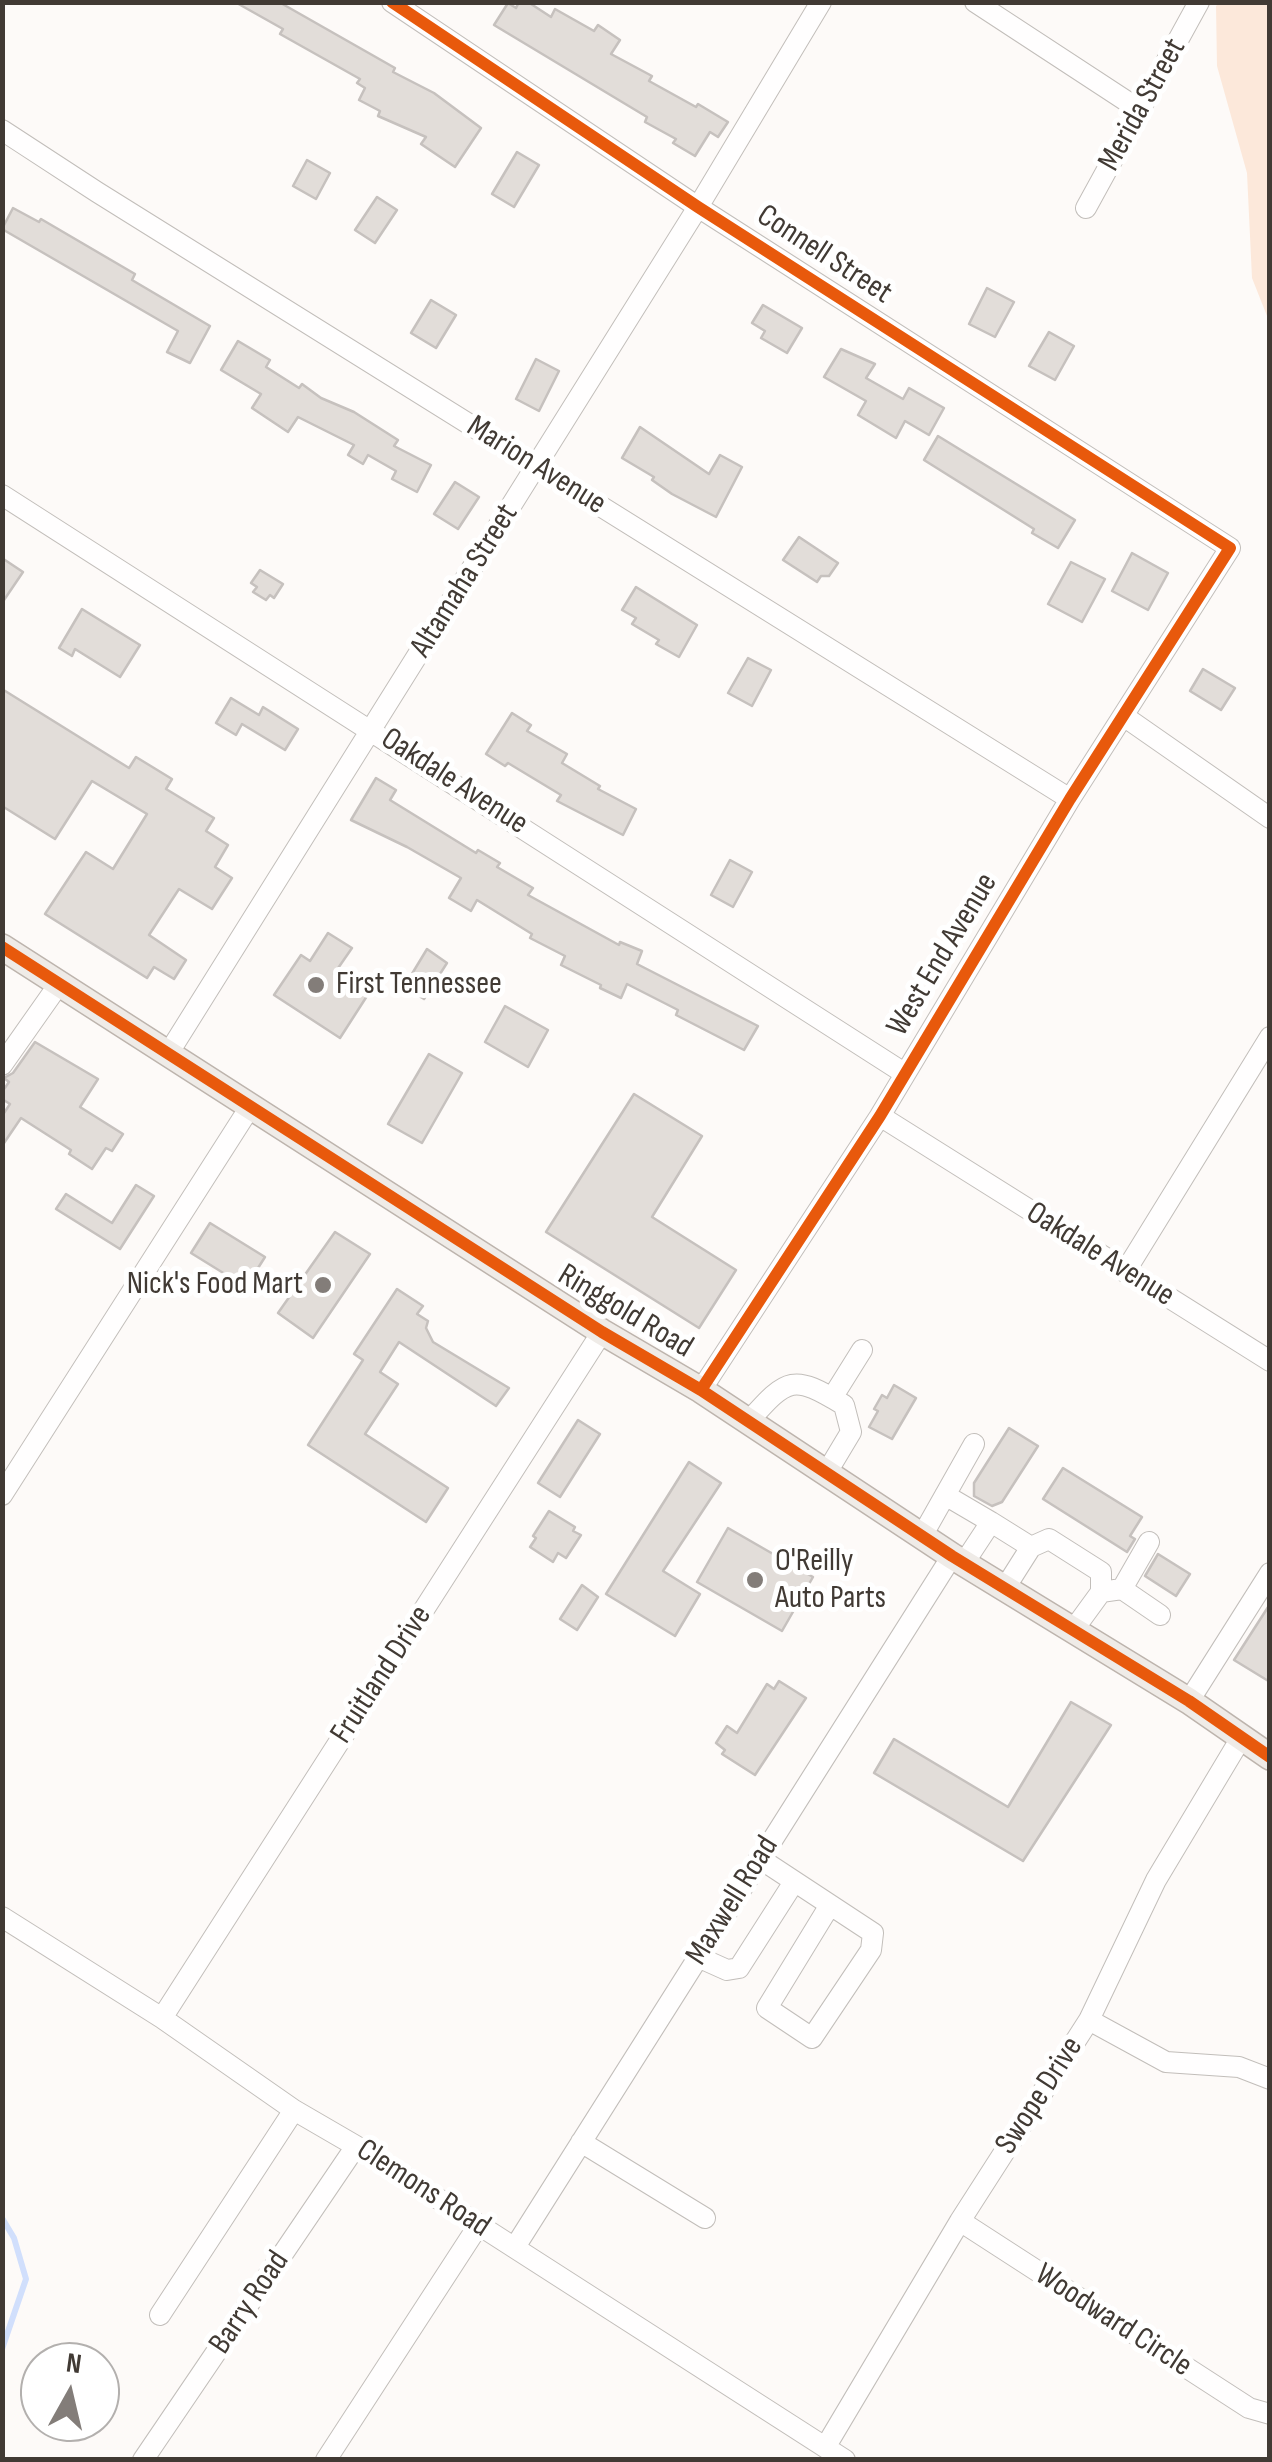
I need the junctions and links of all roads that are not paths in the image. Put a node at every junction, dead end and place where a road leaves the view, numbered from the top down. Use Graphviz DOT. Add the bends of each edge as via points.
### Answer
graph roads {
  1 [pos="392,2"];
  2 [pos="821,2"];
  3 [pos="974,2"];
  4 [pos="1200,2"];
  5 [pos="1140,110"];
  6 [pos="2,130"];
  7 [pos="698,207"];
  8 [pos="1086,208"];
  9 [pos="537,466"];
  10 [pos="2,495"];
  11 [pos="1230,548"];
  12 [pos="1124,717"];
  13 [pos="372,729"];
  14 [pos="1070,800"];
  15 [pos="1270,818"];
  16 [pos="2,947"];
  17 [pos="59,984"];
  18 [pos="1270,1038"];
  19 [pos="168,1054"];
  20 [pos="2,1065"];
  21 [pos="904,1073"];
  22 [pos="250,1107"];
  23 [pos="880,1116"];
  24 [pos="1126,1272"];
  25 [pos="602,1332"];
  26 [pos="862,1350"];
  27 [pos="1270,1361"];
  28 [pos="701,1390"];
  29 [pos="832,1398"];
  30 [pos="749,1421"];
  31 [pos="974,1444"];
  32 [pos="827,1472"];
  33 [pos="2,1495"];
  34 [pos="945,1495"];
  35 [pos="991,1522"];
  36 [pos="922,1536"];
  37 [pos="1149,1542"];
  38 [pos="1031,1547"];
  39 [pos="958,1560"];
  40 [pos="1270,1573"];
  41 [pos="1005,1588"];
  42 [pos="1112,1591"];
  43 [pos="1160,1615"];
  44 [pos="1074,1630"];
  45 [pos="1189,1702"];
  46 [pos="1241,1738"];
  47 [pos="1270,1757"];
  48 [pos="759,1858"];
  49 [pos="794,1882"];
  50 [pos="830,1905"];
  51 [pos="2,1917"];
  52 [pos="698,1957"];
  53 [pos="162,2018"];
  54 [pos="1089,2020"];
  55 [pos="1270,2078"];
  56 [pos="294,2110"];
  57 [pos="581,2142"];
  58 [pos="356,2146"];
  59 [pos="705,2218"];
  60 [pos="960,2222"];
  61 [pos="478,2226"];
  62 [pos="515,2247"];
  63 [pos="160,2315"];
  64 [pos="1270,2414"];
  65 [pos="826,2446"];
  66 [pos="143,2460"];
  67 [pos="326,2460"];
  68 [pos="845,2460"];
  1 -- 7 [label="street, Connell Street"];
  2 -- 7 [label="street, Altamaha Street"];
  3 -- 5 [label="street"];
  4 -- 5 [label="street, Merida Street"];
  5 -- 8 [label="street, Merida Street"];
  6 -- 9 [label="street, Marion Avenue"];
  7 -- 9 [label="street, Altamaha Street"];
  7 -- 11 [label="street, Connell Street"];
  9 -- 13 [label="street, Altamaha Street"];
  9 -- 14 [label="street, Marion Avenue"];
  10 -- 13 [label="street, Oakdale Avenue"];
  11 -- 12 [label="street, West End Avenue"];
  12 -- 14 [label="street, West End Avenue"];
  12 -- 15 [label="street"];
  13 -- 19 [label="street, Altamaha Street"];
  13 -- 21 [label="street, Oakdale Avenue"];
  14 -- 21 [label="street, West End Avenue"];
  16 -- 17 [label="main road, Ringgold Road"];
  17 -- 19 [label="main road, Ringgold Road"];
  17 -- 20 [label="street"];
  18 -- 24 [label="street"];
  19 -- 22 [label="main road, Ringgold Road"];
  21 -- 23 [label="street, West End Avenue"];
  22 -- 25 [label="main road, Ringgold Road"];
  22 -- 33 [label="street"];
  23 -- 24 [label="street, Oakdale Avenue"];
  23 -- 28 [label="street, West End Avenue"];
  24 -- 27 [label="street, Oakdale Avenue"];
  25 -- 28 [label="main road, Ringgold Road"];
  25 -- 53 [label="street, Fruitland Drive"];
  26 -- 29 [label="street"];
  28 -- 30 [label="main road, Ringgold Road"];
  29 -- 30 [label="street" via="812,1385 778,1388"];
  29 -- 32 [label="street" via="844,1405 851,1432"];
  30 -- 32 [label="main road, Ringgold Road"];
  31 -- 34 [label="street"];
  32 -- 36 [label="main road, Ringgold Road"];
  34 -- 35 [label="street"];
  34 -- 36 [label="street"];
  35 -- 38 [label="street"];
  35 -- 39 [label="street, Maxwell Road"];
  36 -- 39 [label="main road, Ringgold Road"];
  37 -- 42 [label="street"];
  38 -- 41 [label="street"];
  38 -- 42 [label="street" via="1050,1540 1100,1572"];
  39 -- 41 [label="main road, Ringgold Road"];
  39 -- 48 [label="street, Maxwell Road"];
  40 -- 45 [label="street"];
  41 -- 44 [label="main road, Ringgold Road"];
  42 -- 43 [label="street"];
  42 -- 44 [label="street"];
  44 -- 45 [label="main road, Ringgold Road"];
  45 -- 46 [label="main road, Ringgold Road"];
  46 -- 47 [label="main road, Ringgold Road"];
  46 -- 54 [label="street, Swope Drive" via="1156,1880"];
  48 -- 49 [label="street"];
  48 -- 52 [label="street, Maxwell Road"];
  49 -- 50 [label="street"];
  49 -- 52 [label="street" via="740,1968 727,1970"];
  50 -- 50 [label="street" via="873,1933 872,1950 812,2038 768,2008"];
  51 -- 53 [label="street, Clemons Road"];
  52 -- 57 [label="street, Maxwell Road"];
  53 -- 56 [label="street, Clemons Road"];
  54 -- 55 [label="street" via="1166,2062 1239,2067"];
  54 -- 60 [label="street, Swope Drive"];
  56 -- 58 [label="street, Clemons Road"];
  56 -- 63 [label="street"];
  57 -- 59 [label="street"];
  57 -- 62 [label="street, Maxwell Road"];
  58 -- 61 [label="street, Clemons Road"];
  58 -- 66 [label="street, Barry Road"];
  60 -- 64 [label="street, Woodward Circle" via="1248,2408"];
  60 -- 65 [label="street, Swope Drive"];
  61 -- 62 [label="street, Clemons Road"];
  61 -- 67 [label="street"];
  62 -- 65 [label="street, Clemons Road"];
  65 -- 68 [label="street, Clemons Road"];
}
